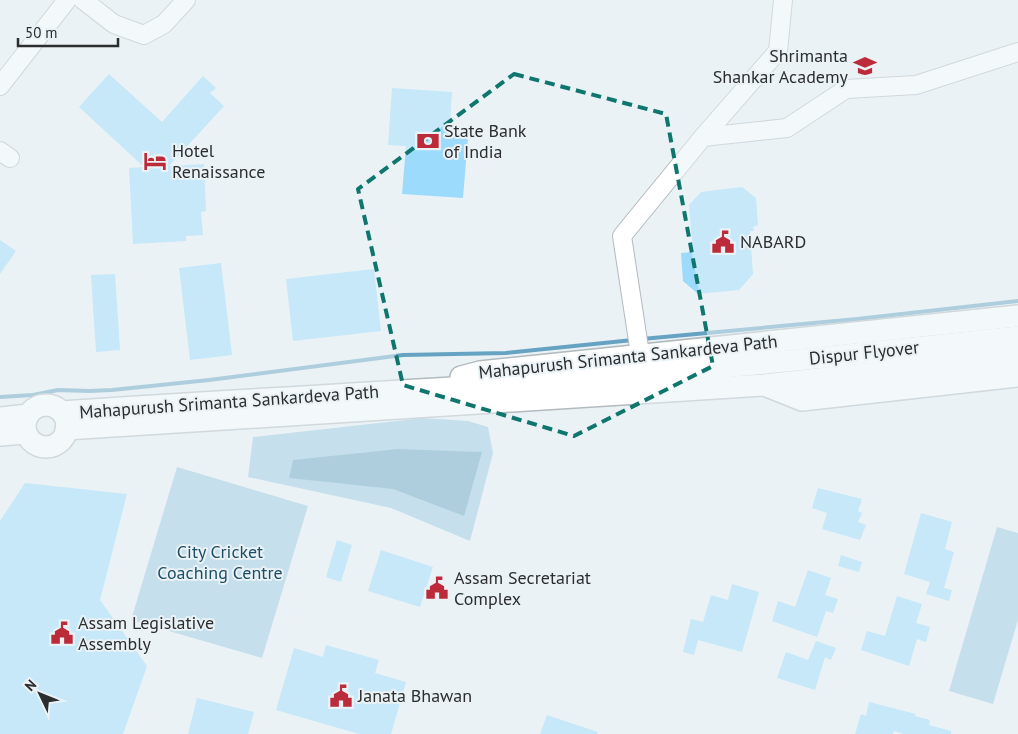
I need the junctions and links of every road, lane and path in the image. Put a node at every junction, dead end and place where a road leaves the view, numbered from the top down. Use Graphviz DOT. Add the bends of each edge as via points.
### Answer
graph roads {
  1 [pos="67,0"];
  2 [pos="83,0"];
  3 [pos="186,0"];
  4 [pos="783,0"];
  5 [pos="1018,52"];
  6 [pos="0,86"];
  7 [pos="703,137"];
  8 [pos="1018,316"];
  9 [pos="1018,337"];
  10 [pos="638,344"];
  11 [pos="1018,357"];
  12 [pos="1018,376"];
  13 [pos="764,385"];
  14 [pos="442,389"];
  15 [pos="0,418"];
  16 [pos="64,421"];
  17 [pos="27,424"];
  18 [pos="0,435"];
  1 -- 6 [label="street"];
  2 -- 3 [label="street" via="114,24 144,35 164,24"];
  4 -- 7 [label="street" via="778,51"];
  5 -- 7 [label="street" via="916,85 846,89 787,128"];
  7 -- 10 [label="street" via="622,236"];
  8 -- 10 [label="main road, Mahapurush Srimanta Sankardeva Path"];
  9 -- 14 [label="main road, Dispur Flyover" via="696,370"];
  10 -- 14 [label="main road, Mahapurush Srimanta Sankardeva Path" via="480,372 460,378"];
  11 -- 13 [label="main road, Mahapurush Srimanta Sankardeva Path"];
  12 -- 13 [label="main road" via="802,400"];
  13 -- 16 [label="main road, Mahapurush Srimanta Sankardeva Path"];
  14 -- 16 [label="main road, Mahapurush Srimanta Sankardeva Path" via="180,404"];
  15 -- 17 [label="main road"];
  16 -- 17 [label="main road" via="56,408 43,405 36,408"];
  16 -- 17 [label="main road" via="62,439 51,446 31,441"];
  17 -- 18 [label="main road"];
}
